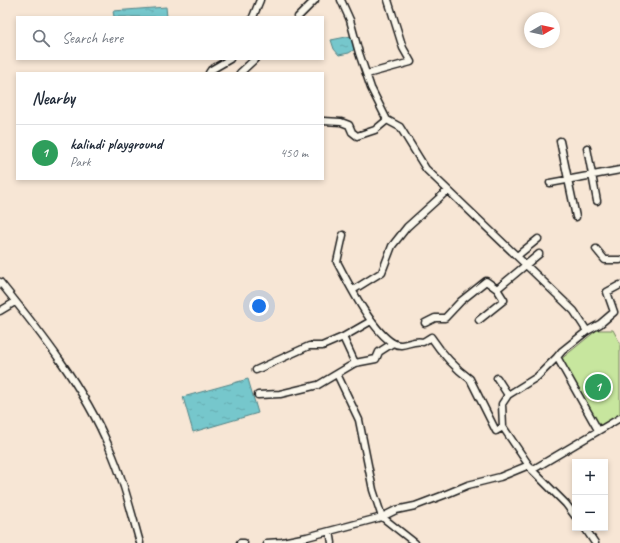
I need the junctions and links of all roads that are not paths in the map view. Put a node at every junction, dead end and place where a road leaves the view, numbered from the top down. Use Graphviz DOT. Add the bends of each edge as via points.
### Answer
graph roads {
  1 [pos="260,0"];
  2 [pos="315,0"];
  3 [pos="341,0"];
  4 [pos="388,0"];
  5 [pos="253,16"];
  6 [pos="299,16"];
  7 [pos="228,60"];
  8 [pos="254,60"];
  9 [pos="210,72"];
  10 [pos="241,72"];
  11 [pos="366,74"];
  12 [pos="387,120"];
  13 [pos="324,121"];
  14 [pos="560,141"];
  15 [pos="587,148"];
  16 [pos="620,170"];
  17 [pos="592,175"];
  18 [pos="568,180"];
  19 [pos="550,183"];
  20 [pos="448,190"];
  21 [pos="597,201"];
  22 [pos="576,217"];
  23 [pos="343,235"];
  24 [pos="538,239"];
  25 [pos="596,249"];
  26 [pos="539,254"];
  27 [pos="518,256"];
  28 [pos="620,260"];
  29 [pos="527,266"];
  30 [pos="0,282"];
  31 [pos="620,285"];
  32 [pos="497,289"];
  33 [pos="353,290"];
  34 [pos="15,302"];
  35 [pos="0,311"];
  36 [pos="479,320"];
  37 [pos="371,321"];
  38 [pos="424,323"];
  39 [pos="587,332"];
  40 [pos="343,337"];
  41 [pos="393,343"];
  42 [pos="557,357"];
  43 [pos="355,363"];
  44 [pos="256,370"];
  45 [pos="337,374"];
  46 [pos="497,378"];
  47 [pos="258,395"];
  48 [pos="508,396"];
  49 [pos="620,418"];
  50 [pos="502,428"];
  51 [pos="598,430"];
  52 [pos="531,467"];
  53 [pos="572,512"];
  54 [pos="382,517"];
  55 [pos="330,531"];
  56 [pos="587,531"];
  57 [pos="140,543"];
  58 [pos="240,543"];
  59 [pos="244,543"];
  60 [pos="267,543"];
  61 [pos="332,543"];
  62 [pos="415,543"];
  63 [pos="595,543"];
  1 -- 5 [label="street"];
  2 -- 6 [label="street"];
  3 -- 11 [label="street" via="350,20"];
  4 -- 11 [label="street" via="403,48 411,62"];
  7 -- 9 [label="street"];
  8 -- 10 [label="street"];
  11 -- 12 [label="street"];
  12 -- 13 [label="street" via="375,130 357,136 349,125"];
  12 -- 20 [label="street" via="400,127 426,169"];
  14 -- 18 [label="street"];
  15 -- 17 [label="street"];
  16 -- 17 [label="street"];
  17 -- 18 [label="street"];
  17 -- 21 [label="street"];
  18 -- 19 [label="street"];
  18 -- 22 [label="street"];
  20 -- 27 [label="street"];
  20 -- 33 [label="street" via="407,227 392,246 382,272"];
  23 -- 33 [label="street" via="337,262"];
  24 -- 27 [label="street"];
  25 -- 28 [label="street" via="605,260"];
  26 -- 29 [label="street"];
  27 -- 29 [label="street"];
  29 -- 32 [label="street"];
  29 -- 39 [label="street" via="574,311"];
  30 -- 34 [label="street"];
  31 -- 39 [label="street" via="607,292 614,312"];
  32 -- 36 [label="street" via="504,300"];
  32 -- 38 [label="street" via="486,281 461,300 445,318 435,318"];
  33 -- 37 [label="street"];
  34 -- 35 [label="street"];
  34 -- 57 [label="street" via="83,395 109,446"];
  37 -- 40 [label="street"];
  37 -- 41 [label="street" via="375,328"];
  39 -- 42 [label="street"];
  40 -- 43 [label="street"];
  40 -- 44 [label="street" via="322,346 309,346"];
  41 -- 43 [label="street" via="379,352 376,359"];
  41 -- 50 [label="street" via="402,345 416,340 423,342 431,337 470,378 496,431"];
  42 -- 48 [label="street" via="537,377"];
  42 -- 51 [label="street"];
  43 -- 45 [label="street"];
  45 -- 47 [label="street" via="318,385 280,394"];
  45 -- 54 [label="street" via="359,420 373,490"];
  46 -- 48 [label="street"];
  48 -- 50 [label="street" via="502,404"];
  49 -- 51 [label="street"];
  50 -- 52 [label="street"];
  51 -- 52 [label="street"];
  52 -- 53 [label="street"];
  52 -- 54 [label="street" via="396,510"];
  54 -- 55 [label="street"];
  54 -- 62 [label="street"];
  55 -- 60 [label="street"];
  55 -- 61 [label="street"];
  56 -- 63 [label="street"];
  58 -- 59 [label="street"];
}
